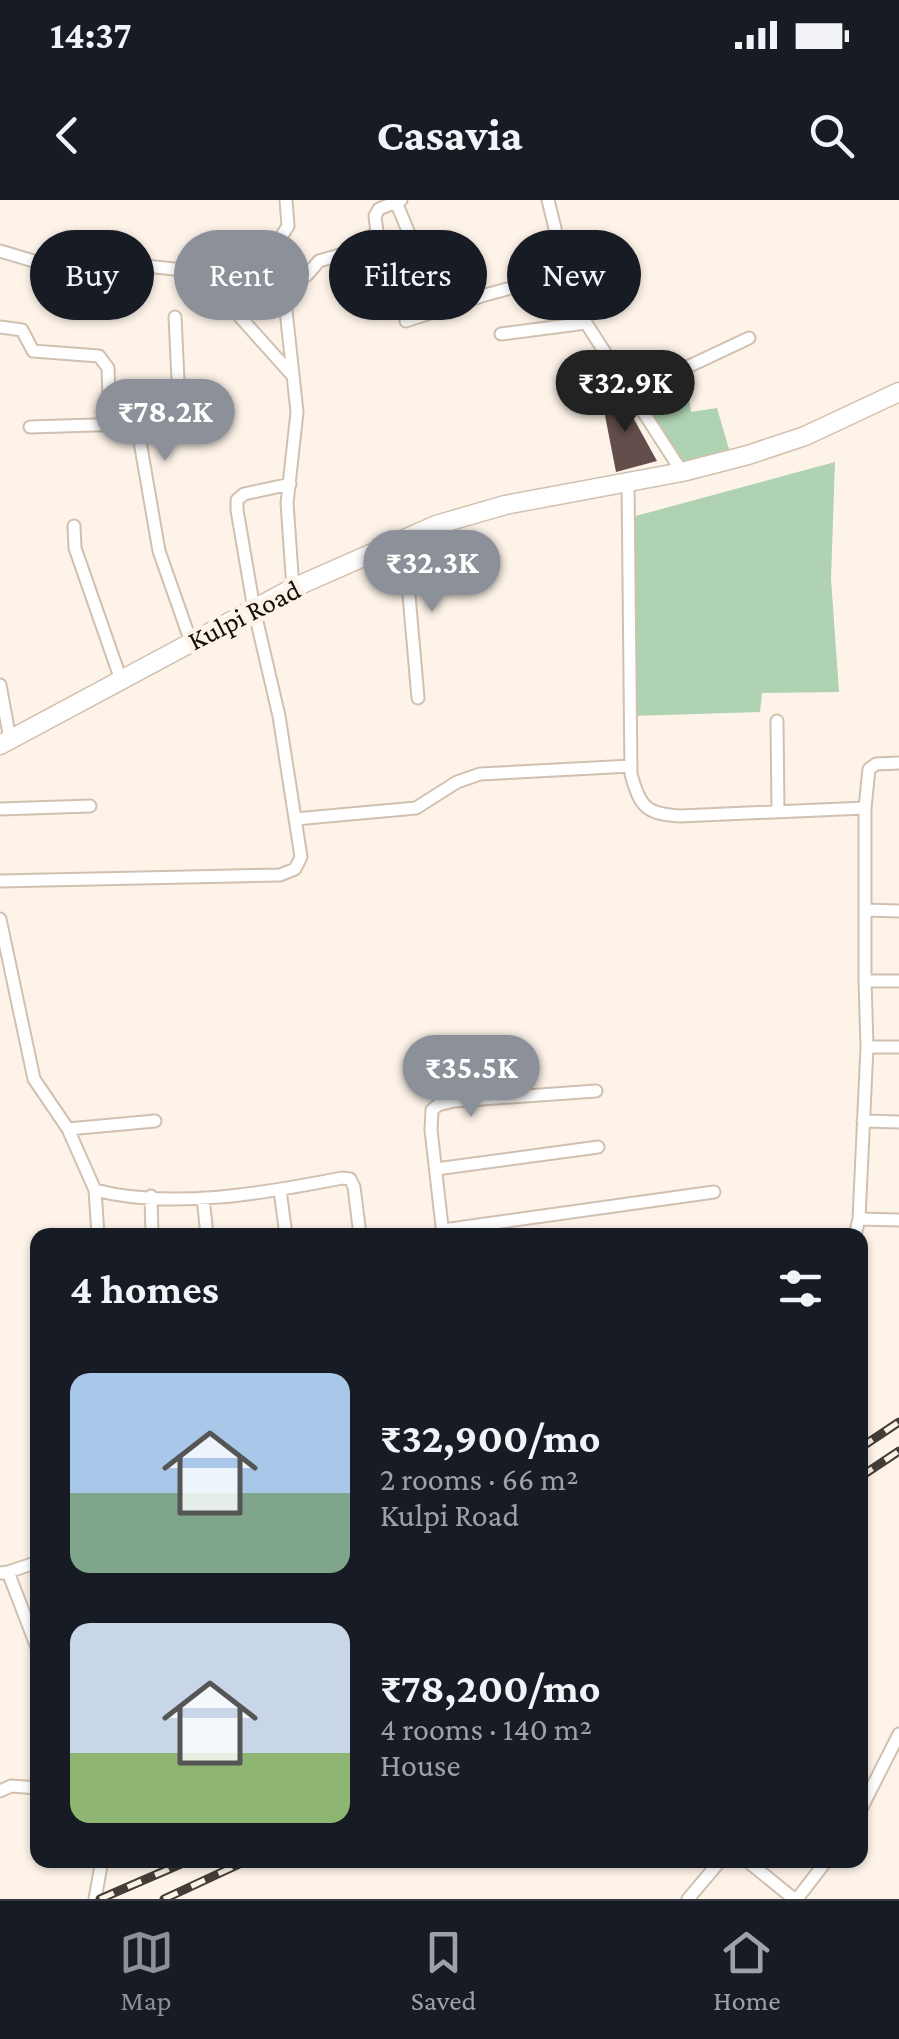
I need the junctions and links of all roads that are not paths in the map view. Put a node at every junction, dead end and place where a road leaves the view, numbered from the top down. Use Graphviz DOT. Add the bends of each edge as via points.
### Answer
graph roads {
  1 [pos="286,200"];
  2 [pos="548,200"];
  3 [pos="398,201"];
  4 [pos="286,230"];
  5 [pos="409,230"];
  6 [pos="555,230"];
  7 [pos="0,250"];
  8 [pos="309,272"];
  9 [pos="507,289"];
  10 [pos="174,320"];
  11 [pos="288,320"];
  12 [pos="585,320"];
  13 [pos="406,322"];
  14 [pos="586,323"];
  15 [pos="0,327"];
  16 [pos="501,334"];
  17 [pos="749,338"];
  18 [pos="293,376"];
  19 [pos="899,392"];
  20 [pos="630,394"];
  21 [pos="110,424"];
  22 [pos="133,425"];
  23 [pos="30,426"];
  24 [pos="682,472"];
  25 [pos="628,482"];
  26 [pos="290,484"];
  27 [pos="74,526"];
  28 [pos="396,542"];
  29 [pos="294,588"];
  30 [pos="254,609"];
  31 [pos="191,642"];
  32 [pos="121,680"];
  33 [pos="0,685"];
  34 [pos="418,698"];
  35 [pos="777,720"];
  36 [pos="5,742"];
  37 [pos="899,763"];
  38 [pos="631,766"];
  39 [pos="90,806"];
  40 [pos="0,808"];
  41 [pos="865,808"];
  42 [pos="778,812"];
  43 [pos="294,819"];
  44 [pos="0,881"];
  45 [pos="865,910"];
  46 [pos="899,911"];
  47 [pos="0,921"];
  48 [pos="865,981"];
  49 [pos="899,981"];
  50 [pos="867,1047"];
  51 [pos="899,1048"];
  52 [pos="596,1091"];
  53 [pos="156,1121"];
  54 [pos="863,1121"];
  55 [pos="899,1122"];
  56 [pos="68,1129"];
  57 [pos="598,1147"];
  58 [pos="436,1169"];
  59 [pos="95,1190"];
  60 [pos="280,1190"];
  61 [pos="714,1192"];
  62 [pos="150,1196"];
  63 [pos="204,1198"];
  64 [pos="859,1220"];
  65 [pos="899,1220"];
  66 [pos="98,1228"];
  67 [pos="152,1228"];
  68 [pos="206,1228"];
  69 [pos="285,1228"];
  70 [pos="359,1228"];
  71 [pos="443,1228"];
  72 [pos="470,1228"];
  73 [pos="857,1228"];
  74 [pos="30,1565"];
  75 [pos="4,1573"];
  76 [pos="30,1632"];
  77 [pos="899,1734"];
  78 [pos="30,1787"];
  79 [pos="0,1790"];
  80 [pos="868,1795"];
  81 [pos="101,1868"];
  82 [pos="714,1868"];
  83 [pos="756,1868"];
  84 [pos="820,1868"];
  85 [pos="95,1899"];
  86 [pos="688,1899"];
  87 [pos="796,1899"];
  1 -- 4 [label="street"];
  2 -- 6 [label="street"];
  3 -- 5 [label="street"];
  3 -- 8 [label="street" via="379,209 373,237"];
  7 -- 18 [label="street" via="47,265 88,260 194,270"];
  9 -- 13 [label="street"];
  10 -- 22 [label="street" via="174,412 162,422"];
  11 -- 18 [label="street"];
  12 -- 14 [label="street"];
  14 -- 16 [label="street"];
  14 -- 20 [label="street"];
  15 -- 21 [label="street" via="22,330 40,352 99,356 108,368"];
  17 -- 20 [label="street"];
  18 -- 26 [label="street"];
  19 -- 24 [label="main road, Kulpi Road" via="806,436"];
  20 -- 24 [label="street"];
  21 -- 22 [label="street"];
  21 -- 23 [label="street"];
  22 -- 31 [label="street" via="163,567"];
  24 -- 25 [label="main road, Kulpi Road"];
  25 -- 28 [label="main road, Kulpi Road" via="473,512"];
  25 -- 38 [label="street"];
  26 -- 29 [label="street"];
  26 -- 30 [label="street" via="237,500"];
  27 -- 32 [label="street" via="75,548"];
  28 -- 29 [label="main road, Kulpi Road"];
  28 -- 34 [label="street" via="410,595"];
  29 -- 30 [label="main road, Kulpi Road"];
  30 -- 31 [label="main road, Kulpi Road"];
  30 -- 43 [label="street"];
  31 -- 32 [label="main road, Kulpi Road"];
  32 -- 36 [label="main road, Kulpi Road"];
  33 -- 36 [label="street"];
  35 -- 42 [label="street"];
  37 -- 41 [label="street" via="869,768"];
  38 -- 42 [label="street" via="637,797 661,815"];
  38 -- 43 [label="street" via="480,774 416,808"];
  39 -- 40 [label="street"];
  41 -- 42 [label="street"];
  41 -- 45 [label="street"];
  43 -- 44 [label="street" via="300,856 295,868 280,875"];
  45 -- 46 [label="street"];
  45 -- 48 [label="street"];
  47 -- 56 [label="street" via="34,1079"];
  48 -- 49 [label="street"];
  48 -- 50 [label="street"];
  50 -- 51 [label="street"];
  50 -- 54 [label="street"];
  52 -- 58 [label="street" via="438,1105 430,1118"];
  53 -- 56 [label="street"];
  54 -- 55 [label="street"];
  54 -- 64 [label="street"];
  56 -- 59 [label="street"];
  57 -- 58 [label="street"];
  58 -- 71 [label="street"];
  59 -- 62 [label="street"];
  59 -- 66 [label="street"];
  60 -- 63 [label="street"];
  60 -- 69 [label="street"];
  60 -- 70 [label="street" via="350,1179"];
  61 -- 72 [label="street"];
  62 -- 63 [label="street"];
  62 -- 67 [label="street"];
  63 -- 68 [label="street"];
  64 -- 65 [label="street"];
  64 -- 73 [label="street"];
  74 -- 75 [label="street"];
  75 -- 76 [label="street"];
  77 -- 80 [label="street"];
  78 -- 79 [label="street"];
  81 -- 85 [label="street"];
  82 -- 86 [label="street"];
  83 -- 87 [label="street"];
  84 -- 87 [label="street"];
}
